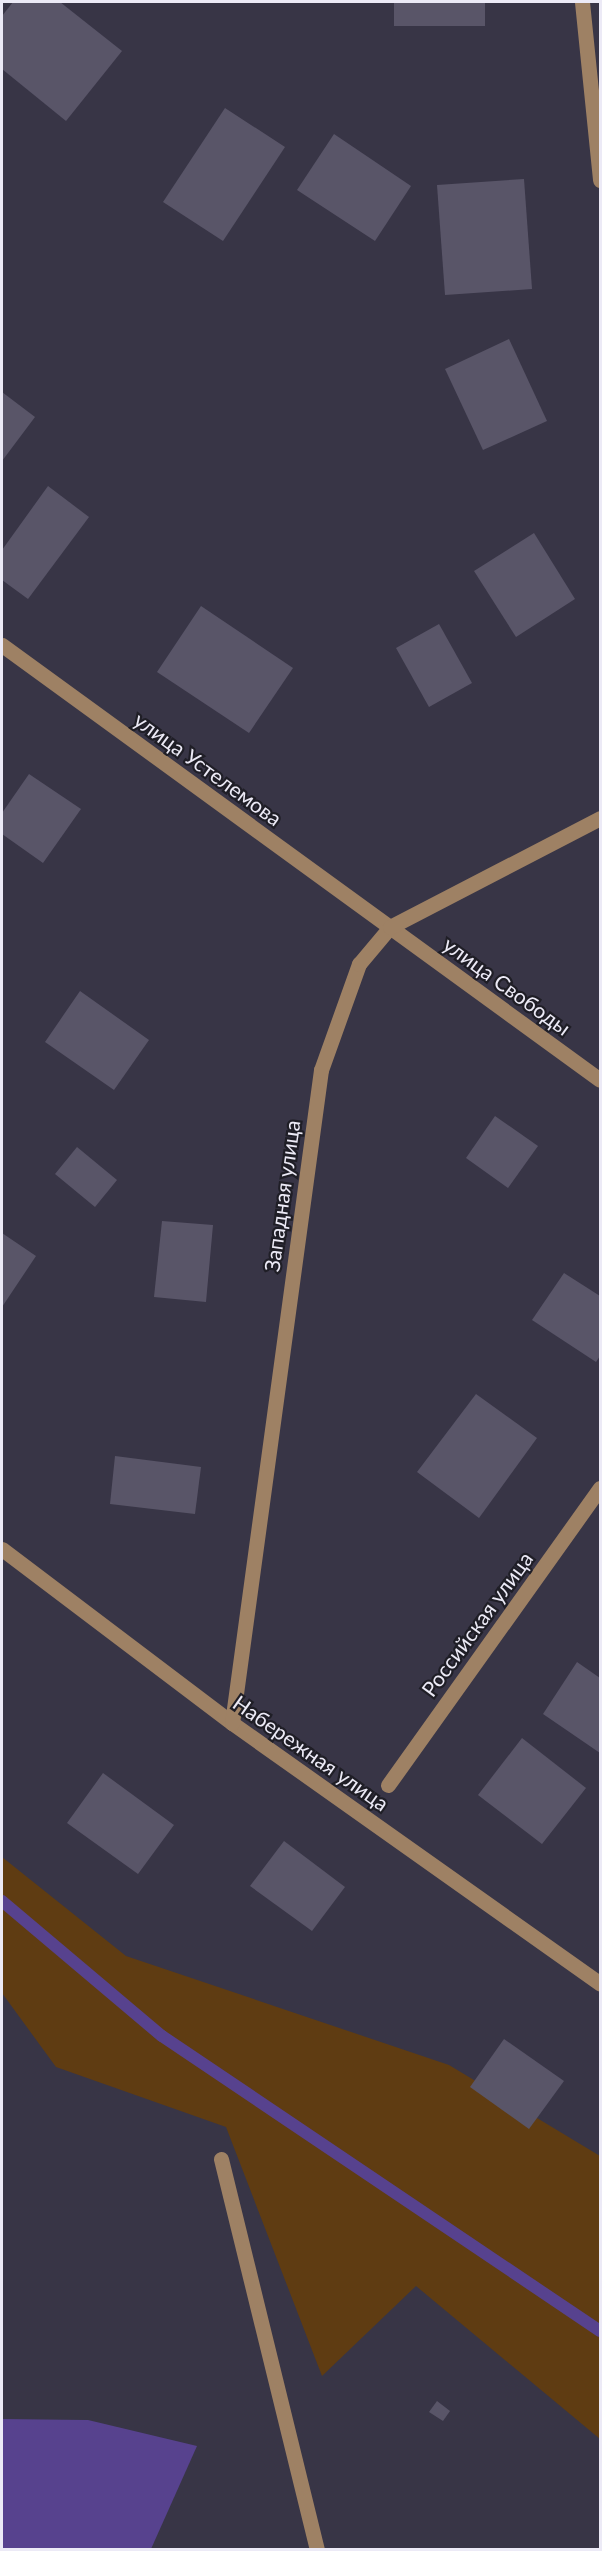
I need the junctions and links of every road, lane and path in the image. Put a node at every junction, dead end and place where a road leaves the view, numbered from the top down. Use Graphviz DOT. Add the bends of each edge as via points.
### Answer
graph roads {
  1 [pos="582,2"];
  2 [pos="600,180"];
  3 [pos="2,645"];
  4 [pos="600,818"];
  5 [pos="390,927"];
  6 [pos="600,1080"];
  7 [pos="600,1488"];
  8 [pos="2,1549"];
  9 [pos="232,1723"];
  10 [pos="388,1785"];
  11 [pos="600,1984"];
  12 [pos="221,2159"];
  13 [pos="317,2550"];
  1 -- 2 [label="street"];
  3 -- 5 [label="street, улица Устелемова"];
  4 -- 5 [label="street, Западная улица"];
  5 -- 6 [label="street, улица Свободы"];
  5 -- 9 [label="street, Западная улица" via="359,964 321,1070"];
  7 -- 10 [label="street, Российская улица"];
  8 -- 9 [label="street, Набережная улица"];
  9 -- 11 [label="street, Набережная улица"];
  12 -- 13 [label="street"];
}
